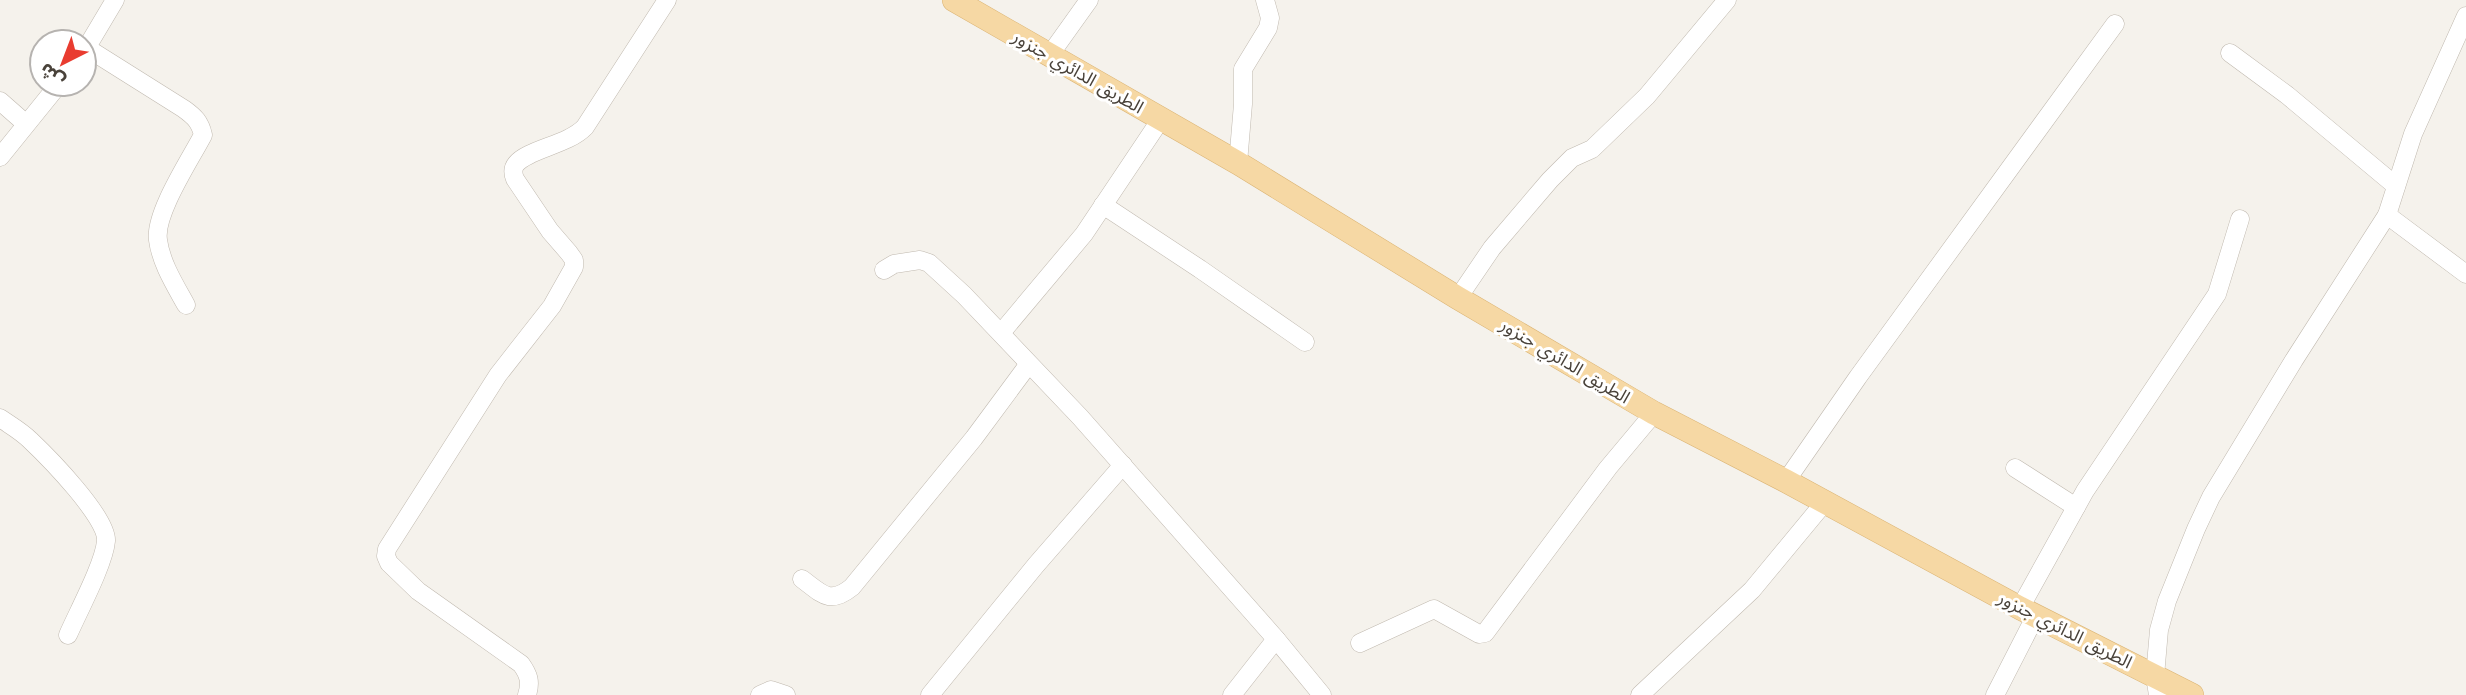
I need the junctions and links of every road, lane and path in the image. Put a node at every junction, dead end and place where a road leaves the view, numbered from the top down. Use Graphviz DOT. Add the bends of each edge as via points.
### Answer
graph roads {
  1 [pos="115,0"];
  2 [pos="667,0"];
  3 [pos="954,0"];
  4 [pos="1088,0"];
  5 [pos="1265,0"];
  6 [pos="1727,0"];
  7 [pos="2465,20"];
  8 [pos="2115,24"];
  9 [pos="98,28"];
  10 [pos="2230,53"];
  11 [pos="1049,56"];
  12 [pos="98,58"];
  13 [pos="47,98"];
  14 [pos="0,101"];
  15 [pos="1161,119"];
  16 [pos="25,123"];
  17 [pos="1,155"];
  18 [pos="1238,163"];
  19 [pos="2396,186"];
  20 [pos="1103,205"];
  21 [pos="2387,215"];
  22 [pos="2239,219"];
  23 [pos="884,270"];
  24 [pos="2466,274"];
  25 [pos="1458,298"];
  26 [pos="186,305"];
  27 [pos="1001,333"];
  28 [pos="1306,342"];
  29 [pos="1028,365"];
  30 [pos="1654,413"];
  31 [pos="0,418"];
  32 [pos="1123,465"];
  33 [pos="2014,468"];
  34 [pos="1786,481"];
  35 [pos="1824,503"];
  36 [pos="2076,507"];
  37 [pos="802,579"];
  38 [pos="2028,611"];
  39 [pos="68,635"];
  40 [pos="1276,639"];
  41 [pos="1360,643"];
  42 [pos="2157,686"];
  43 [pos="527,695"];
  44 [pos="761,695"];
  45 [pos="786,695"];
  46 [pos="930,695"];
  47 [pos="1232,695"];
  48 [pos="1322,695"];
  49 [pos="1640,695"];
  50 [pos="1995,695"];
  51 [pos="2192,695"];
  1 -- 9 [label="street"];
  2 -- 43 [label="street" via="585,127 522,159 514,168 515,179 574,260 574,267 552,306 498,375 387,549 389,564 418,591 521,664 530,682"];
  3 -- 11 [label="main road, الطريق الدائري جنزور"];
  4 -- 11 [label="street"];
  5 -- 18 [label="street" via="1268,28 1243,69"];
  6 -- 25 [label="street" via="1647,96 1592,149 1572,158 1550,180 1492,248"];
  7 -- 19 [label="street" via="2413,134"];
  8 -- 34 [label="street"];
  10 -- 19 [label="street"];
  11 -- 15 [label="main road, الطريق الدائري جنزور"];
  12 -- 26 [label="street" via="184,108 201,127 203,135 159,219 157,239 166,269"];
  13 -- 16 [label="street"];
  14 -- 16 [label="street"];
  15 -- 18 [label="main road, الطريق الدائري جنزور"];
  15 -- 20 [label="street"];
  16 -- 17 [label="street"];
  18 -- 25 [label="main road, الطريق الدائري جنزور"];
  19 -- 21 [label="street"];
  20 -- 27 [label="street"];
  20 -- 28 [label="street"];
  21 -- 24 [label="street"];
  21 -- 42 [label="street" via="2206,508 2166,601"];
  22 -- 36 [label="street" via="2217,294"];
  23 -- 27 [label="street" via="911,260 929,263"];
  25 -- 30 [label="main road, الطريق الدائري جنزور"];
  27 -- 29 [label="street"];
  29 -- 32 [label="street"];
  29 -- 37 [label="street" via="852,587 833,597"];
  30 -- 34 [label="main road, الطريق الدائري جنزور"];
  30 -- 41 [label="street" via="1488,631 1479,634 1434,609"];
  31 -- 39 [label="street" via="29,439 91,507 107,539"];
  32 -- 40 [label="street"];
  32 -- 46 [label="street"];
  33 -- 36 [label="street"];
  34 -- 35 [label="main road, الطريق الدائري جنزور"];
  35 -- 38 [label="main road, الطريق الدائري جنزور"];
  35 -- 49 [label="street" via="1752,590"];
  36 -- 38 [label="street"];
  38 -- 42 [label="main road, الطريق الدائري جنزور"];
  38 -- 50 [label="street"];
  40 -- 47 [label="street"];
  40 -- 48 [label="street"];
  42 -- 51 [label="main road, الطريق الدائري جنزور"];
  44 -- 45 [label="street" via="771,690"];
}
